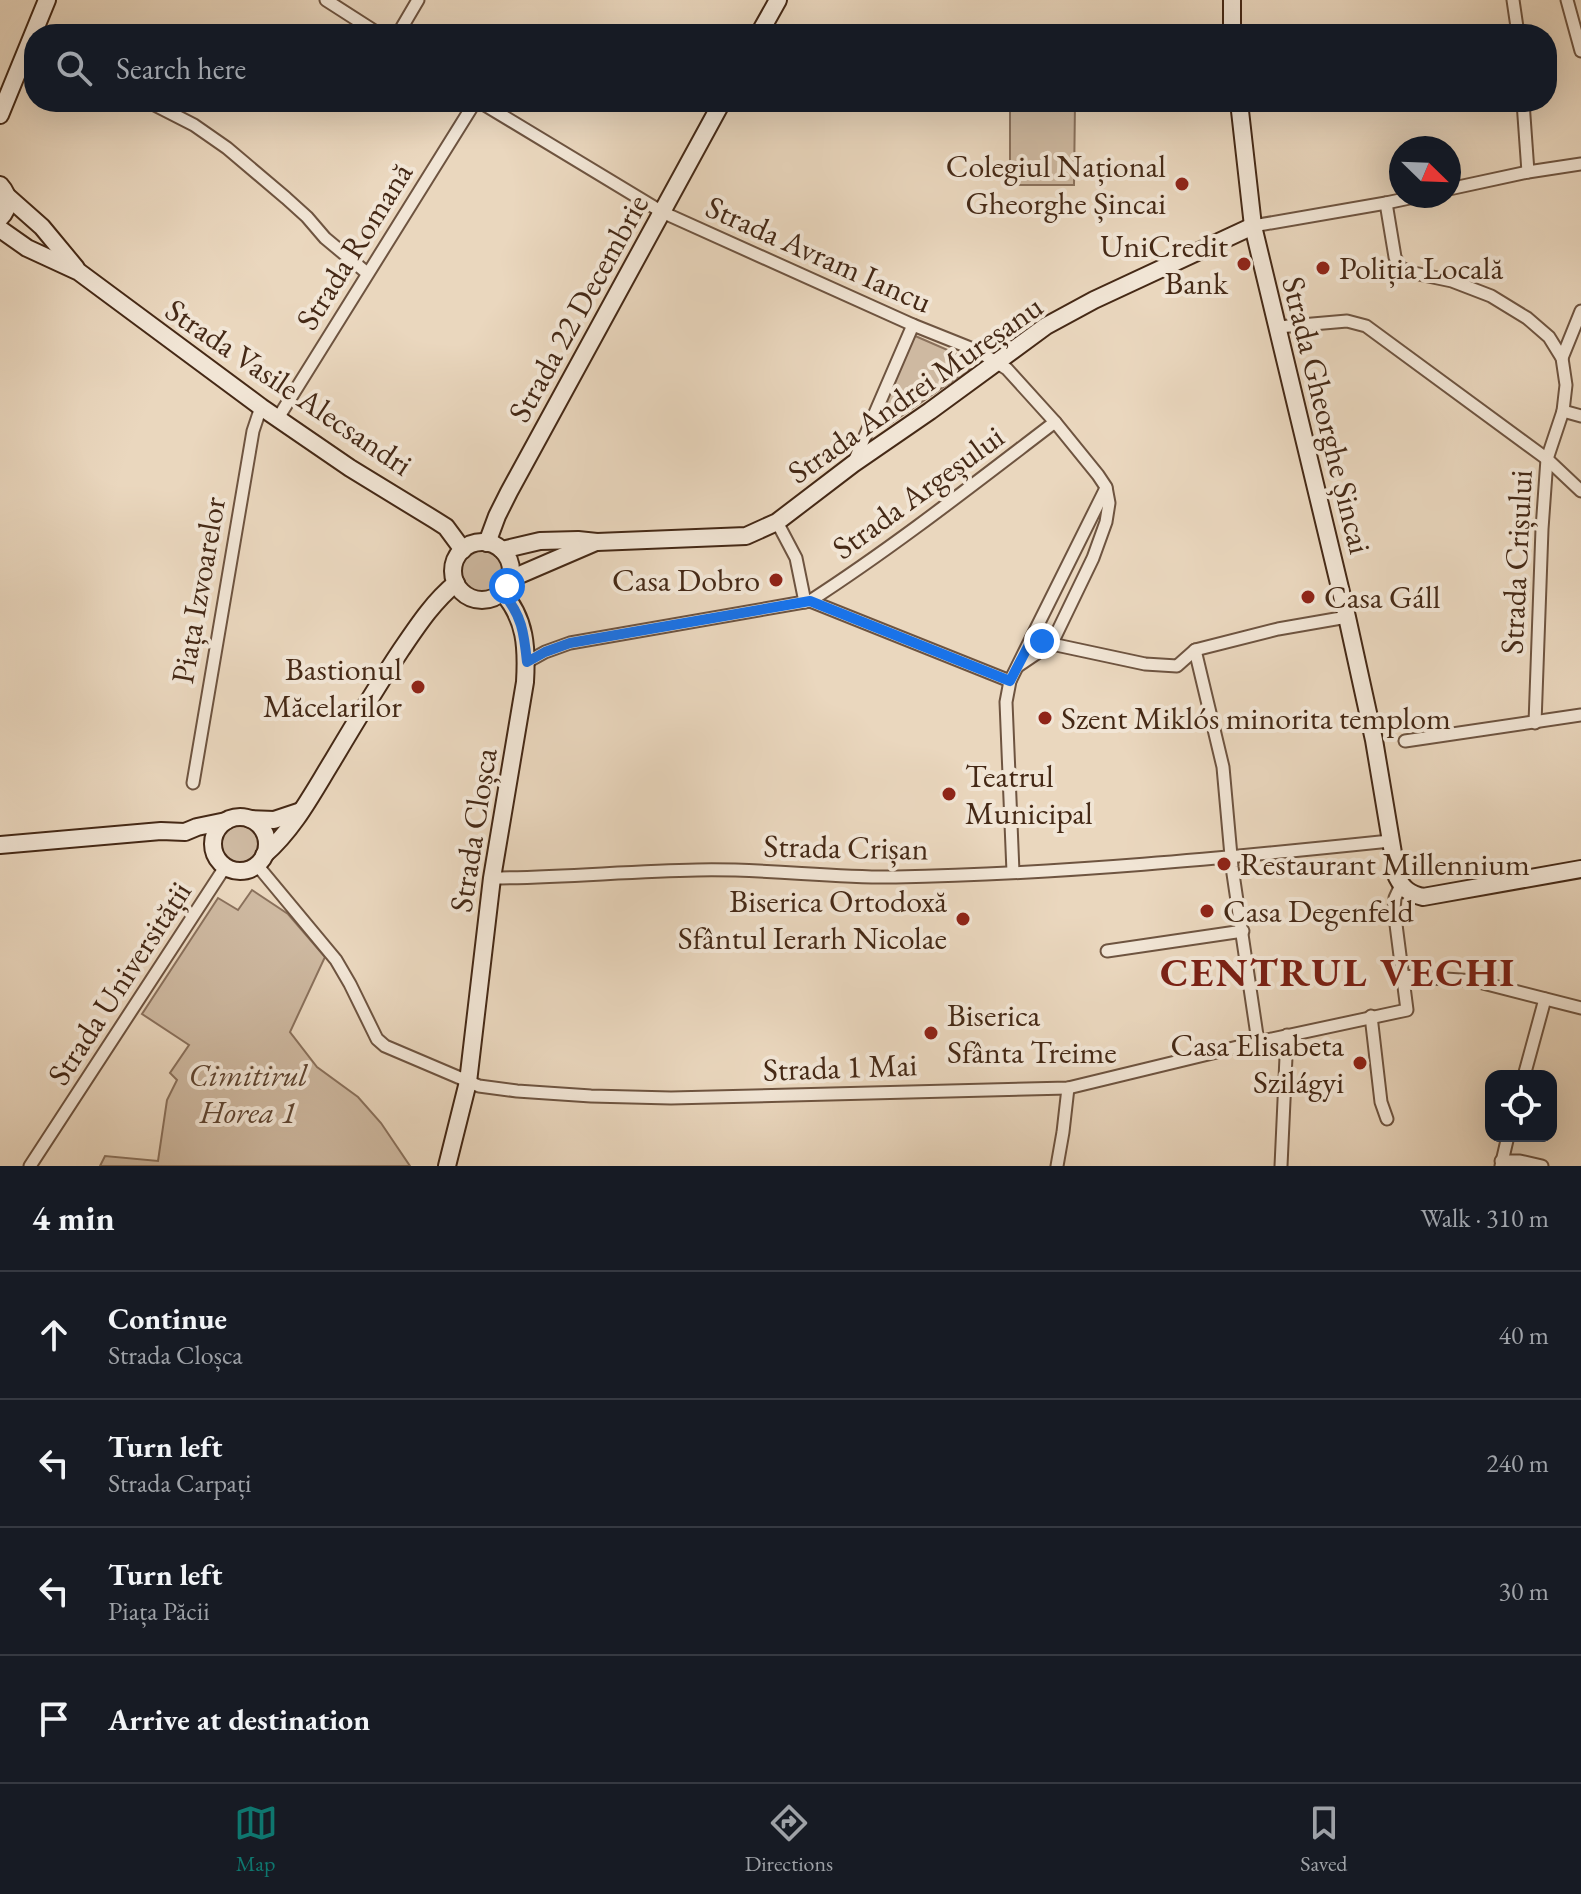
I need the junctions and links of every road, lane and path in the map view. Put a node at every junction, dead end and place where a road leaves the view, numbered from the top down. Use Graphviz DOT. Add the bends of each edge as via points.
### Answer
graph roads {
  1 [pos="47,0"];
  2 [pos="326,0"];
  3 [pos="418,0"];
  4 [pos="778,0"];
  5 [pos="1232,0"];
  6 [pos="1513,0"];
  7 [pos="1567,0"];
  8 [pos="37,24"];
  9 [pos="363,24"];
  10 [pos="404,24"];
  11 [pos="765,24"];
  12 [pos="1232,24"];
  13 [pos="1517,24"];
  14 [pos="1581,51"];
  15 [pos="24,56"];
  16 [pos="169,112"];
  17 [pos="471,112"];
  18 [pos="494,112"];
  19 [pos="717,112"];
  20 [pos="1240,112"];
  21 [pos="1524,112"];
  22 [pos="0,115"];
  23 [pos="1581,166"];
  24 [pos="1528,172"];
  25 [pos="1461,186"];
  26 [pos="4,191"];
  27 [pos="1389,202"];
  28 [pos="1386,203"];
  29 [pos="662,212"];
  30 [pos="0,218"];
  31 [pos="1253,226"];
  32 [pos="0,229"];
  33 [pos="79,272"];
  34 [pos="367,273"];
  35 [pos="1581,311"];
  36 [pos="913,325"];
  37 [pos="1278,327"];
  38 [pos="1562,358"];
  39 [pos="996,361"];
  40 [pos="261,407"];
  41 [pos="1563,411"];
  42 [pos="1581,416"];
  43 [pos="278,418"];
  44 [pos="1055,422"];
  45 [pos="1547,459"];
  46 [pos="853,464"];
  47 [pos="1106,487"];
  48 [pos="1581,491"];
  49 [pos="1090,519"];
  50 [pos="777,522"];
  51 [pos="1106,522"];
  52 [pos="597,542"];
  53 [pos="487,543"];
  54 [pos="463,550"];
  55 [pos="502,550"];
  56 [pos="456,583"];
  57 [pos="506,586"];
  58 [pos="808,601"];
  59 [pos="1347,617"];
  60 [pos="1035,633"];
  61 [pos="1052,643"];
  62 [pos="1195,650"];
  63 [pos="527,662"];
  64 [pos="1018,666"];
  65 [pos="1010,681"];
  66 [pos="1581,715"];
  67 [pos="1535,723"];
  68 [pos="1405,741"];
  69 [pos="193,783"];
  70 [pos="302,811"];
  71 [pos="249,819"];
  72 [pos="226,821"];
  73 [pos="185,832"];
  74 [pos="1390,841"];
  75 [pos="1,844"];
  76 [pos="1231,857"];
  77 [pos="261,860"];
  78 [pos="220,862"];
  79 [pos="1581,869"];
  80 [pos="1013,872"];
  81 [pos="492,878"];
  82 [pos="1401,885"];
  83 [pos="1242,931"];
  84 [pos="1107,951"];
  85 [pos="1402,976"];
  86 [pos="1545,999"];
  87 [pos="1581,1008"];
  88 [pos="1371,1017"];
  89 [pos="1287,1035"];
  90 [pos="1258,1042"];
  91 [pos="1526,1070"];
  92 [pos="468,1082"];
  93 [pos="1068,1088"];
  94 [pos="1387,1119"];
  95 [pos="1506,1142"];
  96 [pos="1501,1164"];
  97 [pos="30,1166"];
  98 [pos="447,1166"];
  99 [pos="1057,1166"];
  100 [pos="1281,1166"];
  101 [pos="1542,1166"];
  1 -- 8 [label="main road"];
  2 -- 9 [label="street"];
  3 -- 10 [label="street"];
  4 -- 11 [label="main road"];
  5 -- 12 [label="main road"];
  6 -- 13 [label="street"];
  7 -- 14 [label="street"];
  15 -- 22 [label="main road"];
  16 -- 34 [label="street" via="227,148"];
  17 -- 34 [label="street, Strada Romană"];
  18 -- 29 [label="street, Strada Avram Iancu"];
  19 -- 29 [label="main road, Strada 22 Decembrie"];
  20 -- 31 [label="main road, Strada Gheorghe Șincai"];
  21 -- 24 [label="street"];
  23 -- 24 [label="street"];
  24 -- 25 [label="street"];
  26 -- 30 [label="main road" via="7,210"];
  26 -- 33 [label="main road, Strada Vasile Alecsandri"];
  27 -- 28 [label="street"];
  28 -- 31 [label="street"];
  28 -- 38 [label="street" via="1400,267 1491,296 1549,337"];
  29 -- 36 [label="street, Strada Avram Iancu"];
  29 -- 53 [label="main road, Strada 22 Decembrie"];
  31 -- 37 [label="main road, Strada Gheorghe Șincai"];
  31 -- 39 [label="main road, Strada Andrei Mureșanu" via="1072,312"];
  32 -- 33 [label="main road, Strada Vasile Alecsandri"];
  33 -- 40 [label="main road, Strada Vasile Alecsandri"];
  34 -- 43 [label="street, Strada Romană"];
  35 -- 38 [label="street"];
  36 -- 39 [label="street, Strada Avram Iancu"];
  36 -- 46 [label="street"];
  37 -- 45 [label="street" via="1347,321 1366,326"];
  37 -- 59 [label="main road, Strada Gheorghe Șincai"];
  38 -- 41 [label="street, Strada Crișului"];
  39 -- 44 [label="street, Strada Avram Iancu"];
  39 -- 46 [label="main road, Strada Andrei Mureșanu"];
  40 -- 43 [label="main road, Strada Vasile Alecsandri"];
  40 -- 69 [label="street, Piața Izvoarelor"];
  41 -- 42 [label="street"];
  41 -- 45 [label="street, Strada Crișului"];
  43 -- 54 [label="main road, Strada Vasile Alecsandri" via="446,527"];
  44 -- 47 [label="street, Strada Avram Iancu"];
  44 -- 58 [label="street, Strada Argeșului" via="905,536"];
  45 -- 48 [label="street"];
  45 -- 67 [label="street, Strada Crișului"];
  46 -- 50 [label="main road, Strada Andrei Mureșanu"];
  47 -- 49 [label="street"];
  47 -- 51 [label="street"];
  49 -- 51 [label="street"];
  49 -- 60 [label="street"];
  50 -- 52 [label="main road, Strada Andrei Mureșanu" via="746,536"];
  50 -- 58 [label="street" via="796,558"];
  51 -- 61 [label="street"];
  52 -- 55 [label="main road, Strada Andrei Mureșanu" via="540,541"];
  52 -- 57 [label="main road, Strada Andrei Mureșanu"];
  53 -- 54 [label="main road"];
  53 -- 55 [label="main road"];
  54 -- 56 [label="main road" via="454,565"];
  55 -- 57 [label="main road" via="509,561"];
  56 -- 57 [label="main road" via="466,595 488,599"];
  56 -- 70 [label="main road" via="416,627"];
  57 -- 63 [label="main road, Strada Cloșca" via="524,633"];
  58 -- 63 [label="street" via="570,643"];
  58 -- 65 [label="street"];
  59 -- 62 [label="street"];
  59 -- 74 [label="main road, Strada Gheorghe Șincai"];
  60 -- 61 [label="street"];
  60 -- 64 [label="street"];
  61 -- 62 [label="street" via="1161,666 1177,666"];
  61 -- 64 [label="street"];
  62 -- 76 [label="street" via="1223,767"];
  63 -- 81 [label="main road, Strada Cloșca"];
  64 -- 65 [label="street"];
  65 -- 80 [label="street" via="1006,702"];
  66 -- 67 [label="street"];
  67 -- 68 [label="street"];
  70 -- 71 [label="main road" via="280,819"];
  70 -- 77 [label="main road"];
  71 -- 72 [label="main road"];
  71 -- 77 [label="main road" via="267,841"];
  72 -- 73 [label="main road"];
  72 -- 78 [label="main road" via="212,844"];
  73 -- 75 [label="main road"];
  73 -- 78 [label="main road"];
  74 -- 76 [label="street, Strada Crișan"];
  74 -- 82 [label="main road, Strada Gheorghe Șincai"];
  76 -- 80 [label="street, Strada Crișan"];
  76 -- 83 [label="street"];
  77 -- 78 [label="main road" via="244,871"];
  77 -- 92 [label="street, Strada 1 Mai" via="336,960 377,1039"];
  78 -- 97 [label="street, Strada Universității"];
  79 -- 82 [label="main road" via="1423,897"];
  80 -- 81 [label="street, Strada Crișan" via="893,877 701,869"];
  81 -- 92 [label="main road, Strada Cloșca"];
  82 -- 85 [label="street" via="1394,909"];
  83 -- 84 [label="street"];
  83 -- 90 [label="street"];
  85 -- 86 [label="street" via="1475,981"];
  85 -- 88 [label="street, Strada 1 Mai" via="1407,1010"];
  86 -- 87 [label="street"];
  86 -- 91 [label="street"];
  88 -- 89 [label="street, Strada 1 Mai"];
  88 -- 94 [label="street"];
  89 -- 90 [label="street, Strada 1 Mai"];
  89 -- 100 [label="street"];
  90 -- 93 [label="street, Strada 1 Mai"];
  92 -- 93 [label="street, Strada 1 Mai" via="517,1091 671,1098"];
  92 -- 98 [label="main road, Strada Cloșca"];
  93 -- 99 [label="street"];
  95 -- 96 [label="street"];
  96 -- 101 [label="street"];
}
